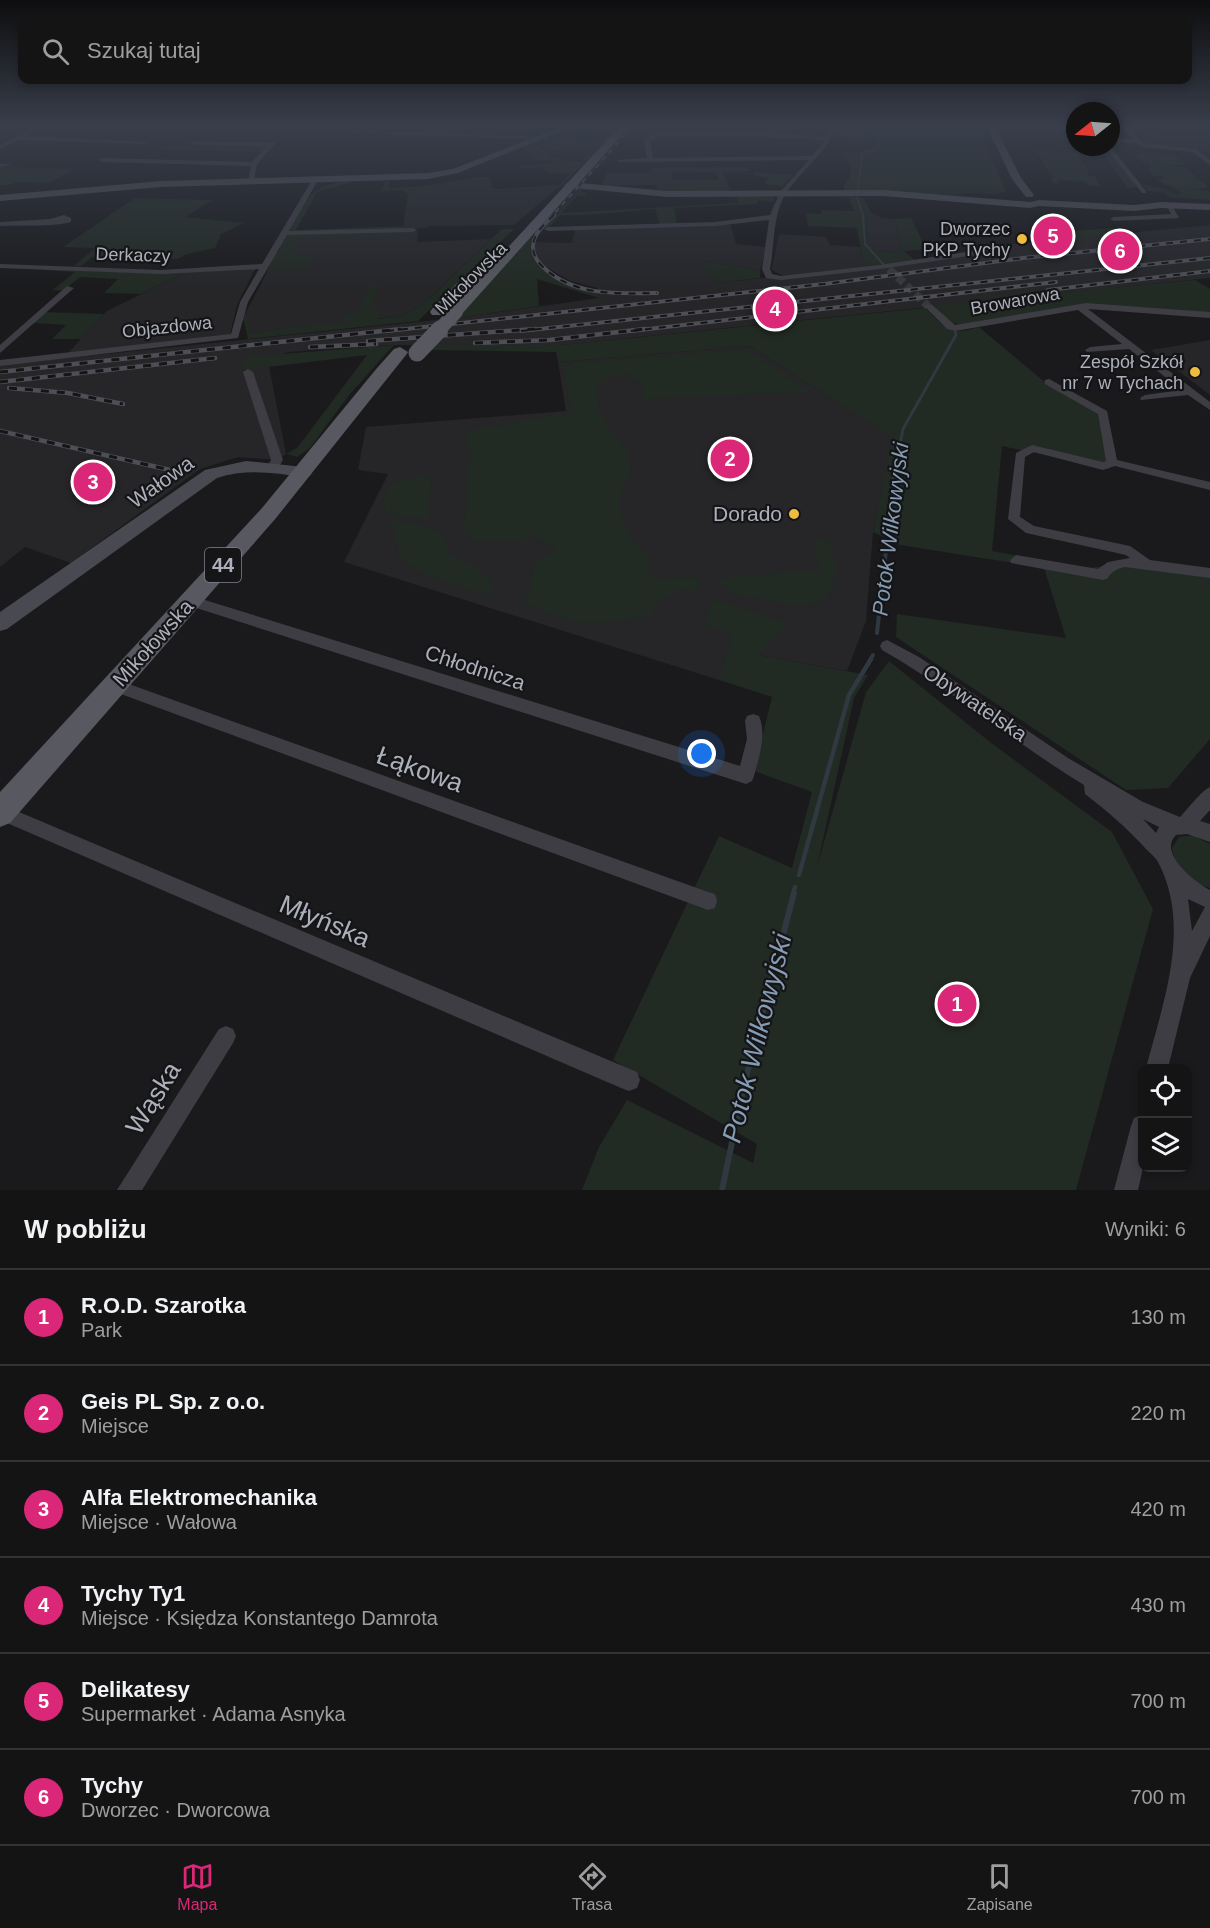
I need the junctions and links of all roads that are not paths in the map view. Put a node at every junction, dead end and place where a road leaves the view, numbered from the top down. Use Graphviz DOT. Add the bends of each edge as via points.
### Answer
graph roads {
  1 [pos="315,180"];
  2 [pos="250,181"];
  3 [pos="280,181"];
  4 [pos="792,181"];
  5 [pos="1018,181"];
  6 [pos="1135,181"];
  7 [pos="574,182"];
  8 [pos="782,193"];
  9 [pos="0,198"];
  10 [pos="1026,199"];
  11 [pos="1156,205"];
  12 [pos="1169,205"];
  13 [pos="1210,207"];
  14 [pos="774,217"];
  15 [pos="1114,219"];
  16 [pos="51,221"];
  17 [pos="0,224"];
  18 [pos="548,229"];
  19 [pos="413,230"];
  20 [pos="285,233"];
  21 [pos="986,251"];
  22 [pos="0,266"];
  23 [pos="265,266"];
  24 [pos="70,288"];
  25 [pos="928,306"];
  26 [pos="1080,307"];
  27 [pos="1210,315"];
  28 [pos="1131,346"];
  29 [pos="0,350"];
  30 [pos="1090,350"];
  31 [pos="0,363"];
  32 [pos="248,372"];
  33 [pos="1049,382"];
  34 [pos="1191,392"];
  35 [pos="1145,398"];
  36 [pos="1210,407"];
  37 [pos="1113,463"];
  38 [pos="273,467"];
  39 [pos="304,472"];
  40 [pos="1210,486"];
  41 [pos="1016,560"];
  42 [pos="1145,563"];
  43 [pos="1210,573"];
  44 [pos="192,601"];
  45 [pos="0,623"];
  46 [pos="887,646"];
  47 [pos="115,686"];
  48 [pos="753,722"];
  49 [pos="1062,763"];
  50 [pos="1210,795"];
  51 [pos="1,813"];
  52 [pos="1180,825"];
  53 [pos="1210,833"];
  54 [pos="1161,852"];
  55 [pos="1176,878"];
  56 [pos="708,900"];
  57 [pos="1210,900"];
  58 [pos="1210,915"];
  59 [pos="1180,978"];
  60 [pos="226,1036"];
  61 [pos="1158,1064"];
  62 [pos="629,1080"];
  63 [pos="1138,1145"];
  64 [pos="129,1190"];
  65 [pos="1126,1190"];
  1 -- 20 [label="street, Objazdowa"];
  2 -- 3 [label="street"];
  2 -- 9 [label="street" via="143,185"];
  4 -- 8 [label="street"];
  5 -- 10 [label="street"];
  6 -- 11 [label="street"];
  7 -- 8 [label="street" via="662,194"];
  7 -- 39 [label="main road, Mikołowska / 44, bridge" via="336,444"];
  7 -- 39 [label="main road, Mikołowska / 44" via="486,261 437,312 346,415"];
  8 -- 10 [label="street"];
  8 -- 14 [label="street"];
  10 -- 11 [label="street" via="1134,208"];
  11 -- 12 [label="street"];
  12 -- 13 [label="street"];
  12 -- 15 [label="street" via="1176,216"];
  14 -- 18 [label="street" via="715,224"];
  14 -- 21 [label="street" via="766,269 771,277 887,268"];
  16 -- 17 [label="street"];
  19 -- 20 [label="street"];
  20 -- 23 [label="street, Objazdowa"];
  22 -- 23 [label="street, Derkaczy" via="161,272"];
  23 -- 31 [label="street, Objazdowa" via="244,302 235,336"];
  24 -- 29 [label="street"];
  25 -- 26 [label="street, Browarowa" via="955,328"];
  26 -- 27 [label="street, Browarowa"];
  26 -- 28 [label="street, Browarowa"];
  28 -- 30 [label="street"];
  28 -- 34 [label="street, Browarowa"];
  32 -- 38 [label="street" via="277,460"];
  33 -- 37 [label="street" via="1103,413"];
  34 -- 35 [label="street"];
  34 -- 36 [label="street, Browarowa"];
  37 -- 40 [label="street"];
  37 -- 42 [label="street" via="1103,466 1032,448 1020,455 1014,519 1030,530 1130,551"];
  38 -- 39 [label="street, Wałowa"];
  38 -- 45 [label="street, Wałowa" via="236,466 211,474"];
  39 -- 44 [label="main road, Mikołowska / 44"];
  41 -- 42 [label="street" via="1103,575 1113,565"];
  42 -- 43 [label="street"];
  44 -- 47 [label="main road, Mikołowska / 44"];
  44 -- 48 [label="street, Chłodnicza" via="746,776 755,739"];
  46 -- 49 [label="street, Obywatelska"];
  47 -- 51 [label="main road, Mikołowska / 44"];
  47 -- 56 [label="street, Łąkowa"];
  49 -- 52 [label="street, Obywatelska" via="1137,808"];
  49 -- 54 [label="street, Obywatelska" via="1131,819"];
  50 -- 52 [label="street"];
  51 -- 62 [label="street, Młyńska"];
  52 -- 53 [label="street, Obywatelska"];
  52 -- 54 [label="street" via="1165,832"];
  54 -- 55 [label="street, Obywatelska"];
  55 -- 57 [label="street"];
  55 -- 59 [label="street" via="1184,925"];
  58 -- 59 [label="street"];
  59 -- 61 [label="street"];
  60 -- 64 [label="street, Wąska"];
  63 -- 65 [label="street"];
}
